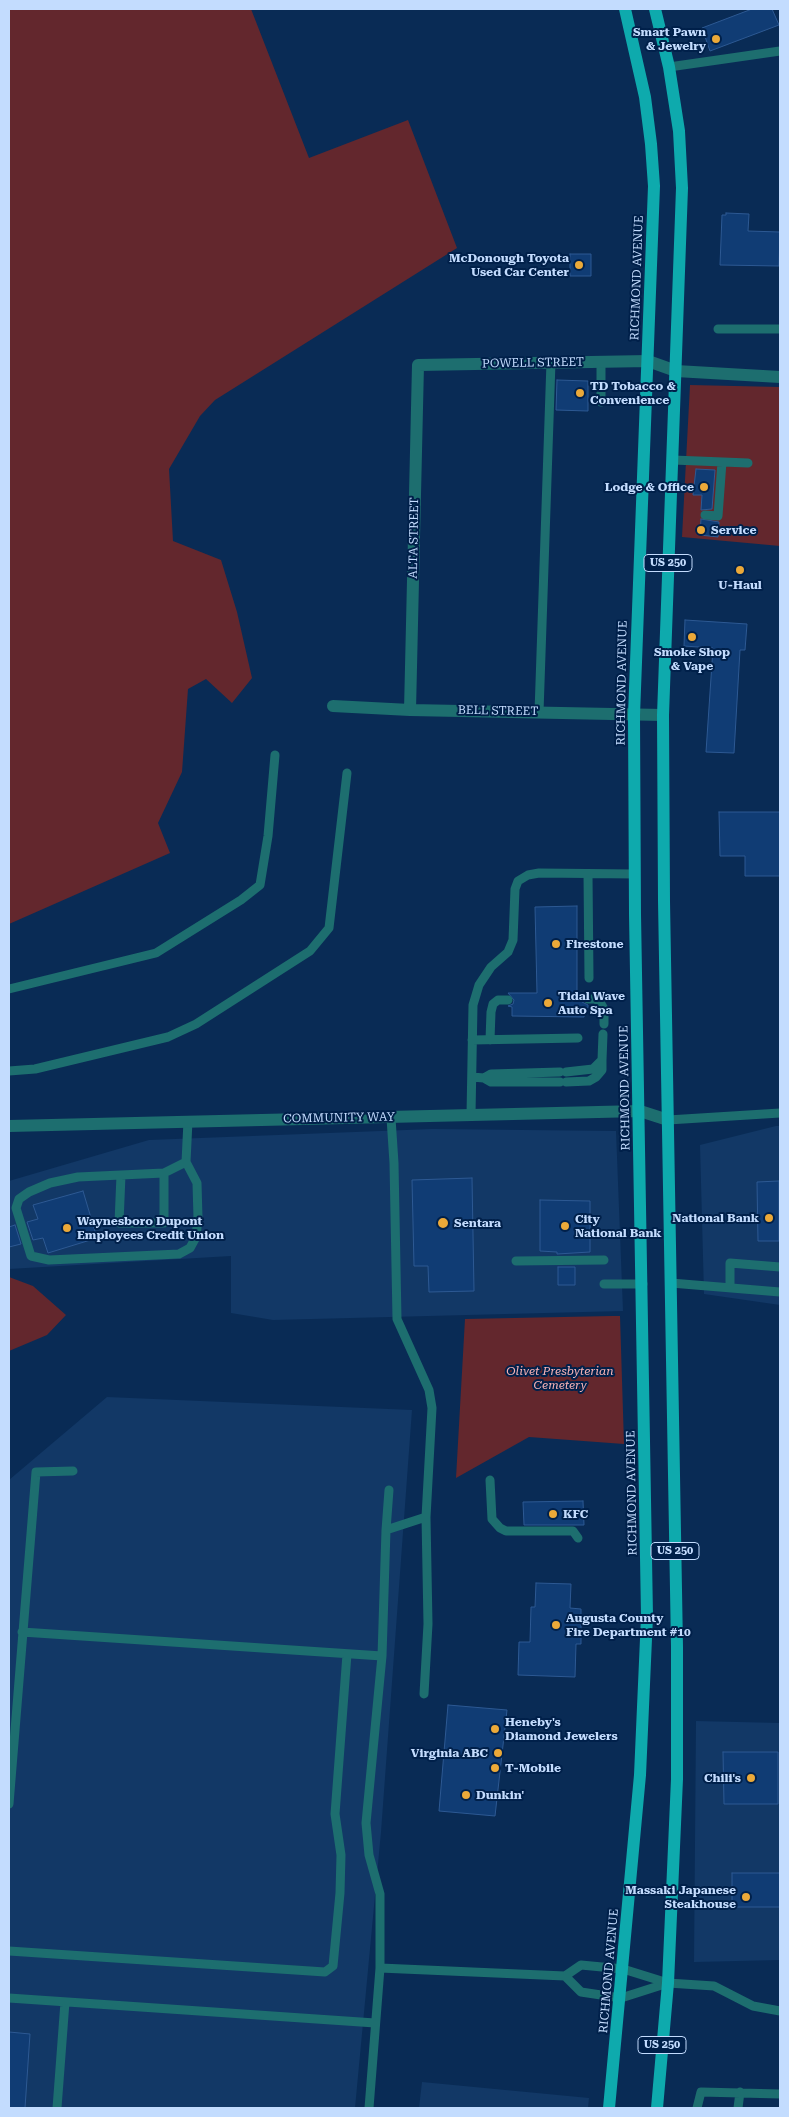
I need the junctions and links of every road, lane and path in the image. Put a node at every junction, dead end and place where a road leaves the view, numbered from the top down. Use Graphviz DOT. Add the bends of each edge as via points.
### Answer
graph roads {
  1 [pos="625,9"];
  2 [pos="655,9"];
  3 [pos="780,51"];
  4 [pos="669,68"];
  5 [pos="718,329"];
  6 [pos="780,329"];
  7 [pos="648,361"];
  8 [pos="551,362"];
  9 [pos="600,362"];
  10 [pos="418,365"];
  11 [pos="676,371"];
  12 [pos="780,377"];
  13 [pos="601,402"];
  14 [pos="673,460"];
  15 [pos="722,462"];
  16 [pos="748,463"];
  17 [pos="704,516"];
  18 [pos="333,706"];
  19 [pos="410,710"];
  20 [pos="539,712"];
  21 [pos="634,715"];
  22 [pos="663,715"];
  23 [pos="275,755"];
  24 [pos="347,773"];
  25 [pos="588,874"];
  26 [pos="635,874"];
  27 [pos="590,978"];
  28 [pos="9,989"];
  29 [pos="588,999"];
  30 [pos="508,1000"];
  31 [pos="604,1024"];
  32 [pos="603,1034"];
  33 [pos="578,1038"];
  34 [pos="472,1040"];
  35 [pos="490,1040"];
  36 [pos="602,1060"];
  37 [pos="9,1071"];
  38 [pos="472,1077"];
  39 [pos="484,1078"];
  40 [pos="640,1110"];
  41 [pos="780,1113"];
  42 [pos="471,1115"];
  43 [pos="391,1118"];
  44 [pos="668,1120"];
  45 [pos="188,1121"];
  46 [pos="9,1126"];
  47 [pos="186,1162"];
  48 [pos="164,1173"];
  49 [pos="121,1174"];
  50 [pos="604,1260"];
  51 [pos="516,1261"];
  52 [pos="780,1267"];
  53 [pos="671,1283"];
  54 [pos="604,1284"];
  55 [pos="643,1284"];
  56 [pos="730,1288"];
  57 [pos="780,1292"];
  58 [pos="73,1471"];
  59 [pos="490,1480"];
  60 [pos="389,1490"];
  61 [pos="426,1517"];
  62 [pos="386,1530"];
  63 [pos="578,1538"];
  64 [pos="647,1546"];
  65 [pos="675,1556"];
  66 [pos="22,1632"];
  67 [pos="347,1654"];
  68 [pos="382,1656"];
  69 [pos="424,1694"];
  70 [pos="9,1804"];
  71 [pos="9,1951"];
  72 [pos="380,1968"];
  73 [pos="623,1969"];
  74 [pos="565,1976"];
  75 [pos="668,1983"];
  76 [pos="9,1998"];
  77 [pos="621,1998"];
  78 [pos="65,2002"];
  79 [pos="780,2011"];
  80 [pos="375,2024"];
  81 [pos="740,2092"];
  82 [pos="780,2094"];
  83 [pos="57,2108"];
  84 [pos="369,2108"];
  85 [pos="610,2108"];
  86 [pos="657,2108"];
  87 [pos="697,2108"];
  88 [pos="738,2108"];
  1 -- 7 [label="main road, RICHMOND AVENUE / US 250" via="645,96 654,186"];
  2 -- 4 [label="main road, US 250"];
  3 -- 4 [label="lane"];
  4 -- 11 [label="main road, US 250" via="680,131 682,188"];
  5 -- 6 [label="lane"];
  7 -- 9 [label="street, POWELL STREET"];
  7 -- 11 [label="street"];
  7 -- 21 [label="main road, RICHMOND AVENUE / US 250"];
  8 -- 9 [label="street, POWELL STREET"];
  8 -- 10 [label="street, POWELL STREET"];
  8 -- 20 [label="lane"];
  9 -- 13 [label="lane"];
  10 -- 19 [label="street, ALTA STREET"];
  11 -- 12 [label="street"];
  11 -- 14 [label="main road, US 250"];
  14 -- 15 [label="lane"];
  14 -- 22 [label="main road, US 250"];
  15 -- 16 [label="lane"];
  15 -- 17 [label="lane" via="718,516"];
  18 -- 19 [label="street, BELL STREET"];
  19 -- 20 [label="street, BELL STREET"];
  20 -- 21 [label="street, BELL STREET"];
  21 -- 22 [label="street, BELL STREET"];
  21 -- 26 [label="main road, RICHMOND AVENUE / US 250"];
  22 -- 44 [label="main road, US 250"];
  23 -- 28 [label="lane" via="260,885 156,953"];
  24 -- 37 [label="lane" via="330,928 310,951 196,1024 168,1037 36,1069"];
  25 -- 26 [label="lane"];
  25 -- 27 [label="lane"];
  25 -- 34 [label="lane" via="539,873 518,881 513,940 508,952 491,967 479,985 473,1005"];
  26 -- 40 [label="main road, RICHMOND AVENUE / US 250"];
  29 -- 31 [label="lane" via="600,1002 604,1009"];
  30 -- 35 [label="lane" via="498,1000 493,1004"];
  32 -- 36 [label="lane"];
  33 -- 35 [label="lane"];
  34 -- 35 [label="lane"];
  34 -- 38 [label="lane"];
  36 -- 39 [label="lane" via="593,1069 491,1074"];
  36 -- 39 [label="lane" via="602,1070 589,1081 490,1082"];
  38 -- 39 [label="lane"];
  38 -- 42 [label="lane"];
  40 -- 42 [label="street, COMMUNITY WAY"];
  40 -- 44 [label="street, COMMUNITY WAY"];
  40 -- 55 [label="main road, RICHMOND AVENUE / US 250"];
  41 -- 44 [label="lane"];
  42 -- 43 [label="street, COMMUNITY WAY"];
  43 -- 45 [label="street, COMMUNITY WAY"];
  43 -- 61 [label="lane" via="397,1320 429,1390 432,1408"];
  44 -- 53 [label="main road, US 250"];
  45 -- 46 [label="street, COMMUNITY WAY"];
  45 -- 47 [label="lane"];
  47 -- 48 [label="lane"];
  47 -- 49 [label="lane" via="198,1192 196,1237 190,1248 179,1254 49,1260 30,1256 16,1208 19,1199 50,1183"];
  48 -- 49 [label="lane"];
  48 -- 49 [label="lane" via="164,1223 119,1223"];
  50 -- 51 [label="lane"];
  52 -- 56 [label="lane" via="730,1263"];
  53 -- 56 [label="lane"];
  53 -- 65 [label="main road, US 250"];
  54 -- 55 [label="lane"];
  55 -- 64 [label="main road, RICHMOND AVENUE / US 250"];
  56 -- 57 [label="lane"];
  58 -- 66 [label="lane" via="36,1472"];
  59 -- 63 [label="lane" via="492,1519 500,1528 506,1531 573,1531"];
  60 -- 62 [label="lane"];
  61 -- 62 [label="lane"];
  61 -- 69 [label="lane" via="428,1624"];
  62 -- 68 [label="lane"];
  64 -- 65 [label="lane"];
  64 -- 73 [label="main road, RICHMOND AVENUE / US 250" via="640,1774"];
  65 -- 75 [label="main road, US 250" via="677,1779"];
  66 -- 67 [label="lane"];
  66 -- 70 [label="lane"];
  67 -- 68 [label="lane"];
  67 -- 71 [label="lane" via="335,1814 341,1855 333,1966 325,1972"];
  68 -- 72 [label="lane" via="366,1829 369,1855 380,1894"];
  72 -- 74 [label="lane"];
  72 -- 80 [label="lane"];
  73 -- 74 [label="lane" via="581,1965"];
  73 -- 75 [label="lane"];
  73 -- 77 [label="main road, RICHMOND AVENUE / US 250"];
  74 -- 77 [label="lane" via="581,1992"];
  75 -- 77 [label="lane"];
  75 -- 79 [label="lane" via="714,1986 753,2006"];
  75 -- 86 [label="main road, US 250"];
  76 -- 78 [label="lane"];
  77 -- 85 [label="main road, RICHMOND AVENUE / US 250"];
  78 -- 80 [label="lane"];
  78 -- 83 [label="lane"];
  80 -- 84 [label="lane"];
  81 -- 82 [label="lane"];
  81 -- 87 [label="lane" via="701,2092"];
  81 -- 88 [label="lane"];
}
